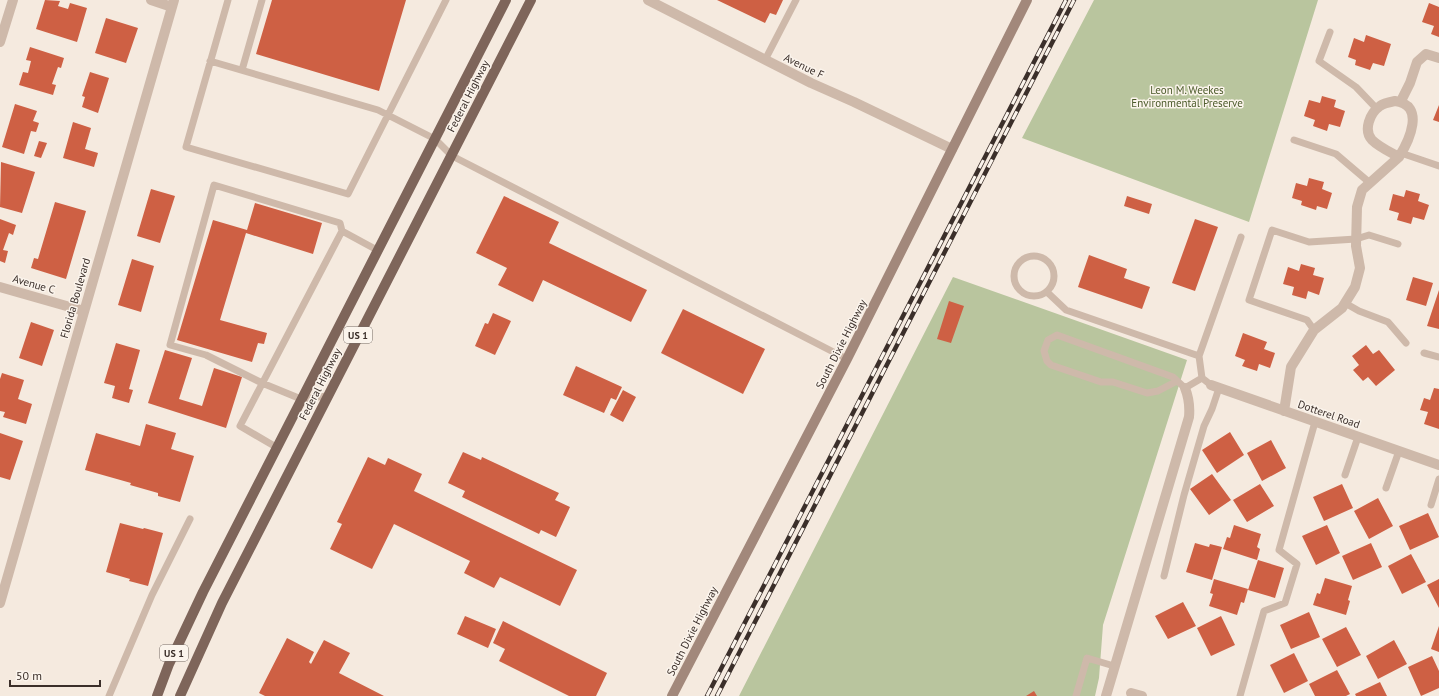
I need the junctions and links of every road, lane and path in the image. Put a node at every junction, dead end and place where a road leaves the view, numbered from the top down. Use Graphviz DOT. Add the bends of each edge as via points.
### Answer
graph roads {
  1 [pos="13,0"];
  2 [pos="151,0"];
  3 [pos="228,0"];
  4 [pos="262,0"];
  5 [pos="446,0"];
  6 [pos="506,0"];
  7 [pos="531,0"];
  8 [pos="648,0"];
  9 [pos="796,0"];
  10 [pos="1027,0"];
  11 [pos="173,4"];
  12 [pos="1330,32"];
  13 [pos="0,42"];
  14 [pos="1439,58"];
  15 [pos="765,60"];
  16 [pos="210,61"];
  17 [pos="242,70"];
  18 [pos="1401,102"];
  19 [pos="1377,109"];
  20 [pos="387,115"];
  21 [pos="434,139"];
  22 [pos="1294,140"];
  23 [pos="952,149"];
  24 [pos="451,155"];
  25 [pos="1400,155"];
  26 [pos="1439,166"];
  27 [pos="1370,183"];
  28 [pos="342,231"];
  29 [pos="1241,237"];
  30 [pos="1356,239"];
  31 [pos="1398,244"];
  32 [pos="377,250"];
  33 [pos="0,287"];
  34 [pos="1047,292"];
  35 [pos="1345,303"];
  36 [pos="84,311"];
  37 [pos="1314,330"];
  38 [pos="1406,343"];
  39 [pos="1424,352"];
  40 [pos="1199,356"];
  41 [pos="1439,357"];
  42 [pos="847,359"];
  43 [pos="1202,378"];
  44 [pos="1177,381"];
  45 [pos="262,383"];
  46 [pos="1215,387"];
  47 [pos="1185,388"];
  48 [pos="327,396"];
  49 [pos="301,399"];
  50 [pos="1284,411"];
  51 [pos="1315,422"];
  52 [pos="1358,437"];
  53 [pos="276,447"];
  54 [pos="1399,451"];
  55 [pos="1439,465"];
  56 [pos="1346,475"];
  57 [pos="1439,478"];
  58 [pos="1386,488"];
  59 [pos="1431,505"];
  60 [pos="190,520"];
  61 [pos="1164,576"];
  62 [pos="0,603"];
  63 [pos="1114,666"];
  64 [pos="1132,693"];
  65 [pos="109,696"];
  66 [pos="157,696"];
  67 [pos="180,696"];
  68 [pos="672,696"];
  69 [pos="1076,696"];
  70 [pos="1106,696"];
  71 [pos="1142,696"];
  72 [pos="1240,696"];
  1 -- 13 [label="street"];
  2 -- 11 [label="street"];
  3 -- 16 [label="lane"];
  4 -- 17 [label="lane"];
  5 -- 20 [label="lane"];
  6 -- 21 [label="main road, Federal Highway / US 1"];
  7 -- 24 [label="main road, Federal Highway / US 1"];
  8 -- 15 [label="street, Avenue F"];
  9 -- 15 [label="lane"];
  10 -- 23 [label="street, South Dixie Highway"];
  11 -- 36 [label="street, Florida Boulevard"];
  12 -- 19 [label="lane" via="1320,61 1356,87"];
  14 -- 18 [label="street" via="1426,54 1417,62"];
  15 -- 23 [label="street, Avenue F"];
  16 -- 17 [label="lane"];
  16 -- 20 [label="lane" via="186,147 348,194"];
  17 -- 20 [label="lane" via="378,110"];
  18 -- 19 [label="street" via="1389,102"];
  18 -- 25 [label="street" via="1411,109 1413,114 1409,138"];
  19 -- 25 [label="street" via="1368,122 1371,138 1378,145"];
  20 -- 21 [label="lane"];
  21 -- 24 [label="lane"];
  21 -- 32 [label="main road, Federal Highway / US 1"];
  22 -- 27 [label="lane" via="1336,154"];
  23 -- 42 [label="street, South Dixie Highway"];
  24 -- 42 [label="lane"];
  24 -- 48 [label="main road, Federal Highway / US 1"];
  25 -- 26 [label="lane"];
  25 -- 27 [label="street"];
  27 -- 30 [label="street" via="1362,190 1357,207"];
  28 -- 32 [label="lane"];
  28 -- 45 [label="lane"];
  28 -- 45 [label="lane" via="340,223 214,185 170,345 206,355"];
  29 -- 40 [label="lane"];
  30 -- 31 [label="lane" via="1369,235"];
  30 -- 35 [label="street" via="1360,268 1355,288"];
  30 -- 37 [label="lane" via="1309,242 1272,230 1249,300 1307,320"];
  32 -- 49 [label="main road, Federal Highway / US 1"];
  33 -- 36 [label="street, Avenue C"];
  34 -- 34 [label="lane" via="1054,283 1052,266 1038,256 1022,260 1014,275 1014,281 1020,291 1030,296"];
  34 -- 40 [label="lane" via="1066,310"];
  35 -- 37 [label="street"];
  35 -- 38 [label="lane" via="1388,322"];
  36 -- 62 [label="street, Florida Boulevard"];
  37 -- 50 [label="street" via="1291,367"];
  39 -- 41 [label="lane"];
  40 -- 43 [label="lane"];
  42 -- 68 [label="street, South Dixie Highway"];
  43 -- 46 [label="lane"];
  43 -- 47 [label="lane"];
  44 -- 44 [label="lane" via="1057,335 1045,345 1045,356 1051,365 1101,382 1113,382 1147,393 1158,391"];
  44 -- 47 [label="lane"];
  45 -- 49 [label="lane"];
  45 -- 53 [label="lane" via="240,426"];
  46 -- 50 [label="street, Dotterel Road"];
  46 -- 61 [label="lane" via="1212,409 1204,426 1188,479"];
  47 -- 63 [label="street" via="1189,397 1188,417"];
  48 -- 49 [label="lane"];
  48 -- 67 [label="main road, Federal Highway / US 1" via="222,603"];
  49 -- 53 [label="main road, Federal Highway / US 1"];
  50 -- 51 [label="street, Dotterel Road"];
  51 -- 52 [label="street, Dotterel Road"];
  51 -- 72 [label="lane" via="1279,550 1297,564 1285,603 1264,611"];
  52 -- 54 [label="street, Dotterel Road"];
  52 -- 56 [label="lane"];
  53 -- 66 [label="main road, Federal Highway / US 1" via="188,623"];
  54 -- 55 [label="street, Dotterel Road"];
  54 -- 58 [label="lane"];
  57 -- 59 [label="lane"];
  60 -- 65 [label="lane" via="152,595"];
  63 -- 69 [label="lane" via="1087,658"];
  63 -- 70 [label="street"];
  64 -- 71 [label="street"];
}
